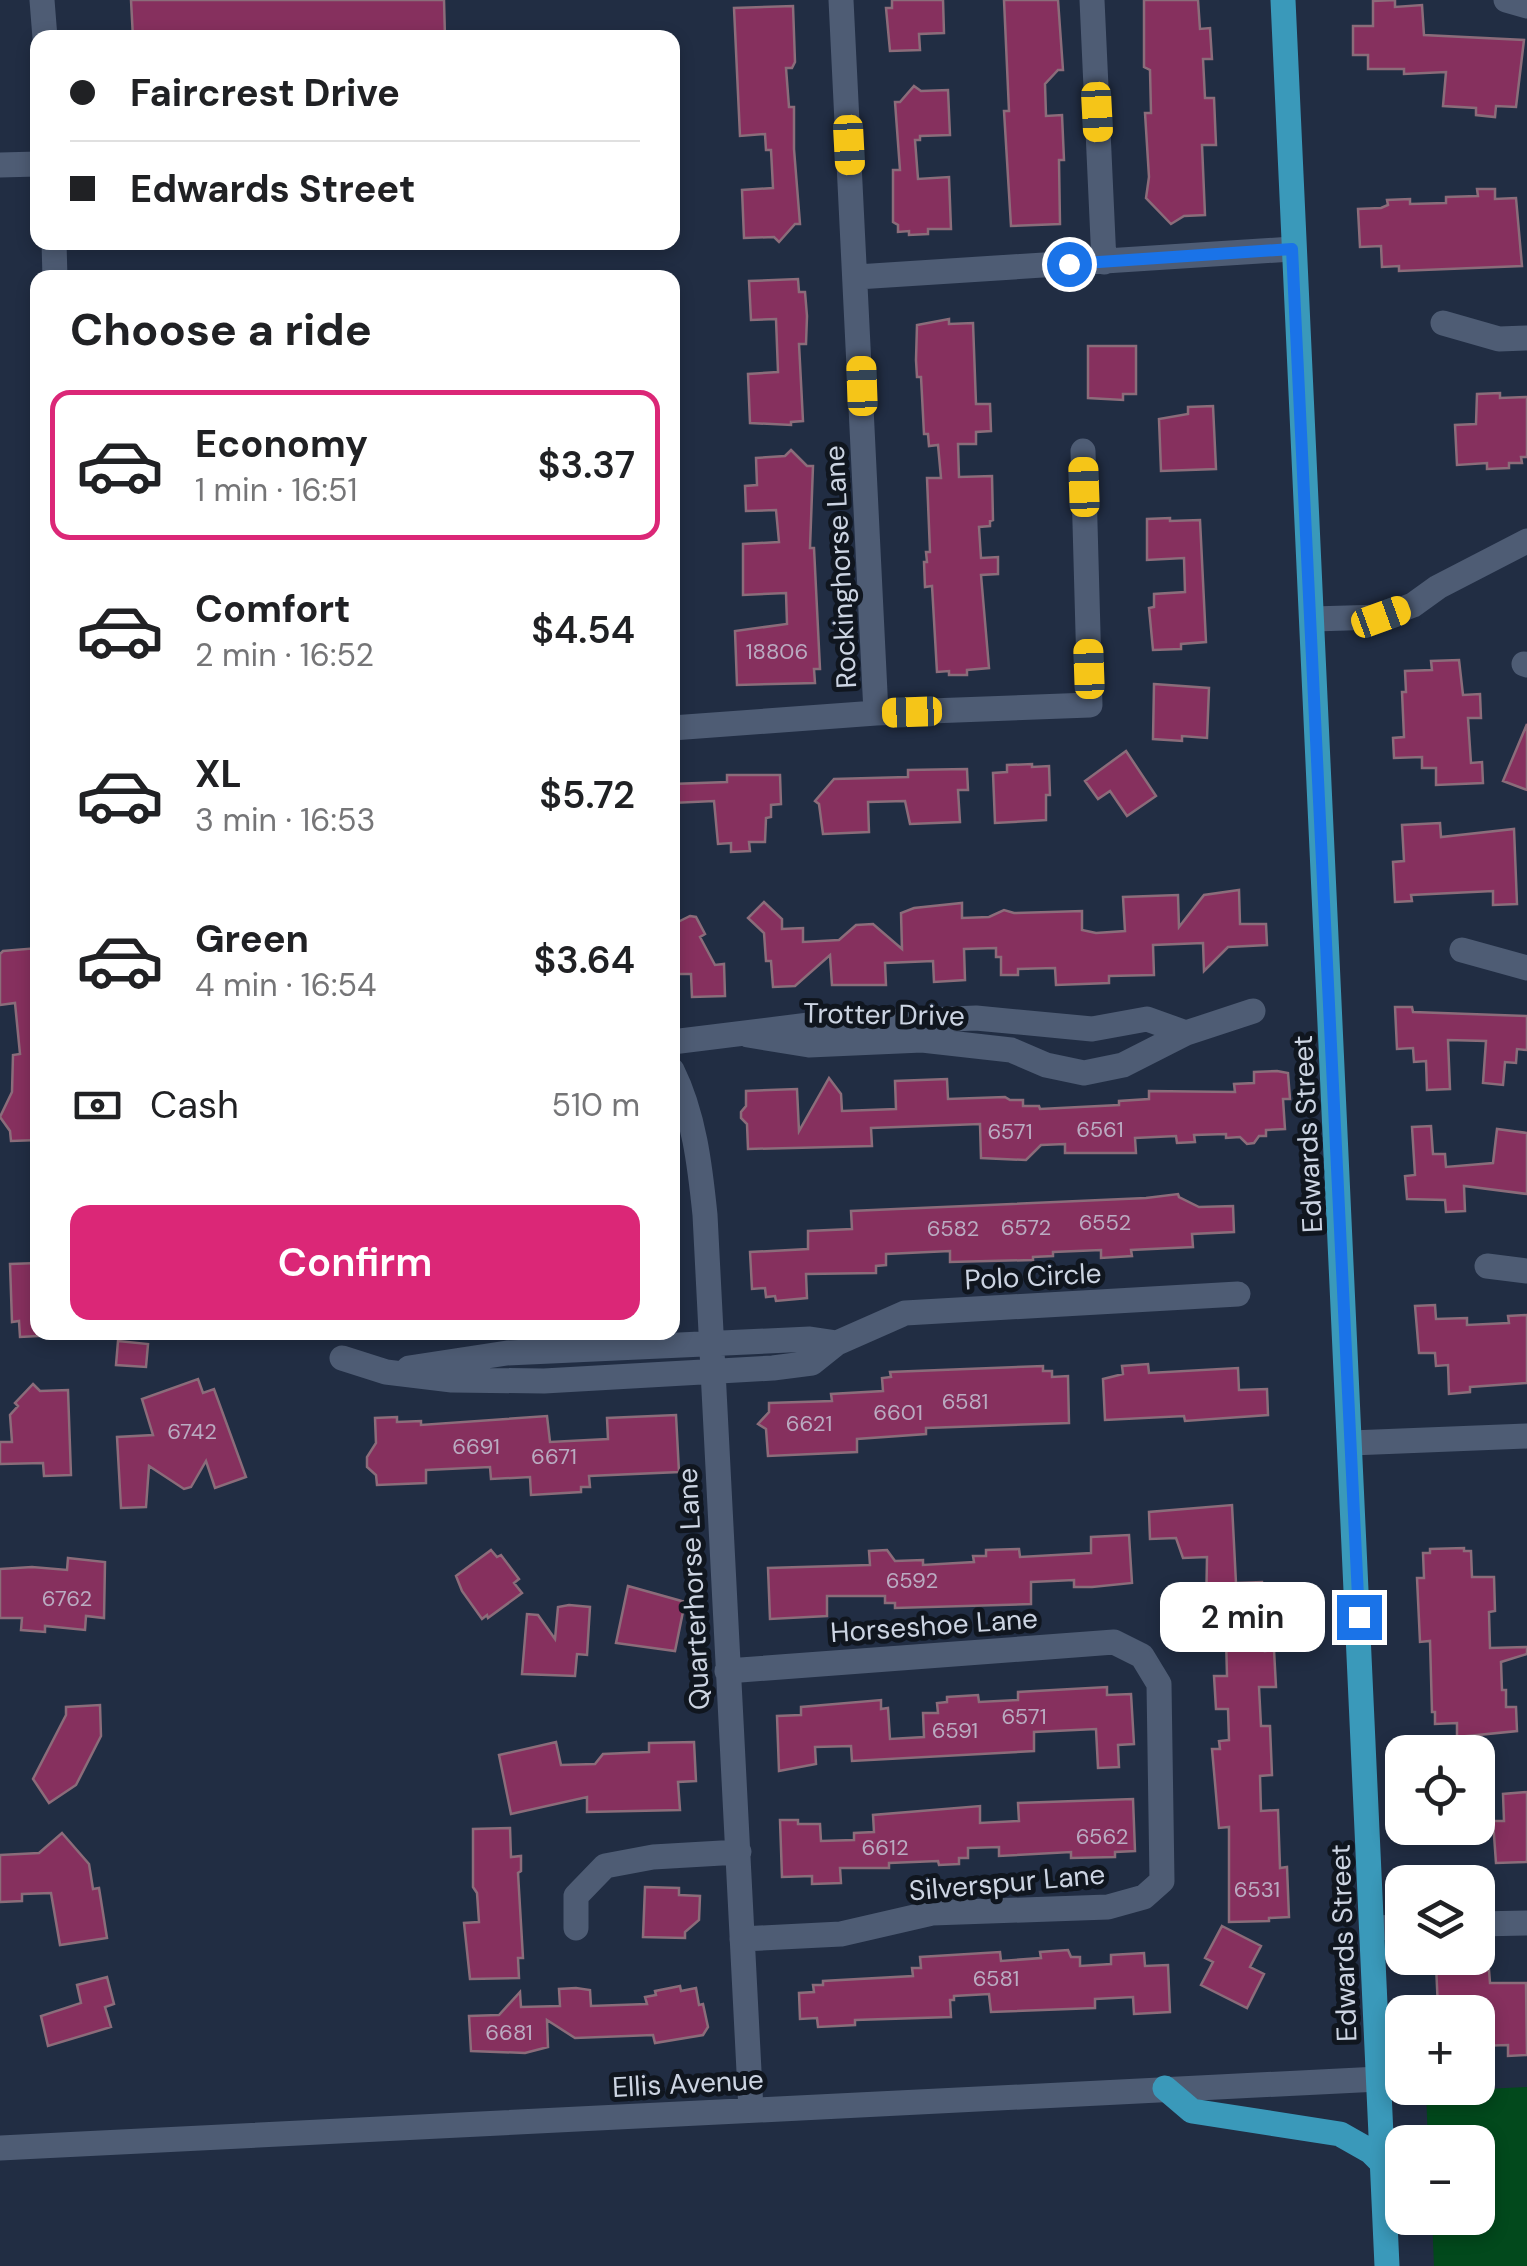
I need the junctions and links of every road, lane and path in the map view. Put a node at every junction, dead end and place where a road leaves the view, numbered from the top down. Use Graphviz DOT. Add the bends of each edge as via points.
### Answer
graph roads {
  1 [pos="42,0"];
  2 [pos="841,0"];
  3 [pos="1092,0"];
  4 [pos="1283,0"];
  5 [pos="1506,0"];
  6 [pos="1527,6"];
  7 [pos="44,30"];
  8 [pos="30,164"];
  9 [pos="0,165"];
  10 [pos="1292,249"];
  11 [pos="1104,262"];
  12 [pos="856,277"];
  13 [pos="1443,322"];
  14 [pos="1527,338"];
  15 [pos="1083,451"];
  16 [pos="1527,541"];
  17 [pos="1312,619"];
  18 [pos="876,713"];
  19 [pos="680,727"];
  20 [pos="1462,950"];
  21 [pos="1527,968"];
  22 [pos="1253,1012"];
  23 [pos="1186,1033"];
  24 [pos="748,1035"];
  25 [pos="680,1041"];
  26 [pos="680,1085"];
  27 [pos="1487,1266"];
  28 [pos="1527,1272"];
  29 [pos="1238,1294"];
  30 [pos="342,1358"];
  31 [pos="711,1358"];
  32 [pos="1527,1436"];
  33 [pos="1352,1443"];
  34 [pos="1142,1656"];
  35 [pos="727,1671"];
  36 [pos="740,1852"];
  37 [pos="1527,1922"];
  38 [pos="1495,1923"];
  39 [pos="576,1928"];
  40 [pos="1373,1928"];
  41 [pos="1385,1928"];
  42 [pos="742,1938"];
  43 [pos="1379,2078"];
  44 [pos="1166,2088"];
  45 [pos="752,2110"];
  46 [pos="0,2148"];
  47 [pos="1382,2164"];
  48 [pos="1388,2266"];
  1 -- 7 [label="street"];
  2 -- 12 [label="street, Rockinghorse Lane"];
  3 -- 11 [label="street"];
  4 -- 10 [label="main road, Edwards Street"];
  5 -- 6 [label="street"];
  8 -- 9 [label="street"];
  10 -- 11 [label="street"];
  10 -- 17 [label="main road, Edwards Street"];
  11 -- 12 [label="street"];
  12 -- 18 [label="street, Rockinghorse Lane"];
  13 -- 14 [label="street" via="1499,339"];
  15 -- 18 [label="street" via="1090,705"];
  16 -- 17 [label="street" via="1381,617"];
  17 -- 33 [label="main road, Edwards Street"];
  18 -- 19 [label="street"];
  20 -- 21 [label="street"];
  22 -- 23 [label="street, Trotter Drive"];
  23 -- 24 [label="street, Trotter Drive" via="1147,1019 1092,1029 976,1018 809,1025"];
  23 -- 24 [label="street, Trotter Drive" via="1123,1066 1084,1072 1012,1050 922,1040 809,1045"];
  24 -- 25 [label="street, Trotter Drive"];
  26 -- 31 [label="street, Quarterhorse Lane" via="701,1171"];
  27 -- 28 [label="street"];
  29 -- 31 [label="street, Polo Circle" via="905,1313 837,1342 810,1339"];
  30 -- 31 [label="street, Polo Circle" via="386,1372 452,1380 544,1381"];
  31 -- 35 [label="street, Quarterhorse Lane"];
  32 -- 33 [label="street"];
  33 -- 40 [label="main road, Edwards Street"];
  34 -- 35 [label="street, Horseshoe Lane" via="1114,1642"];
  34 -- 42 [label="street, Silverspur Lane" via="1158,1684 1162,1881 1144,1897 1108,1906 932,1914 841,1934"];
  35 -- 36 [label="street, Quarterhorse Lane"];
  36 -- 39 [label="street" via="605,1866 576,1896"];
  36 -- 42 [label="street, Quarterhorse Lane"];
  37 -- 38 [label="street"];
  40 -- 41 [label="street"];
  40 -- 43 [label="main road, Edwards Street"];
  42 -- 45 [label="street, Quarterhorse Lane"];
  43 -- 44 [label="street, Ellis Avenue"];
  43 -- 47 [label="main road, Edwards Street"];
  44 -- 45 [label="street, Ellis Avenue"];
  44 -- 47 [label="main road" via="1192,2111 1340,2134"];
  45 -- 46 [label="street, Ellis Avenue"];
  47 -- 48 [label="main road, Edwards Street"];
}
